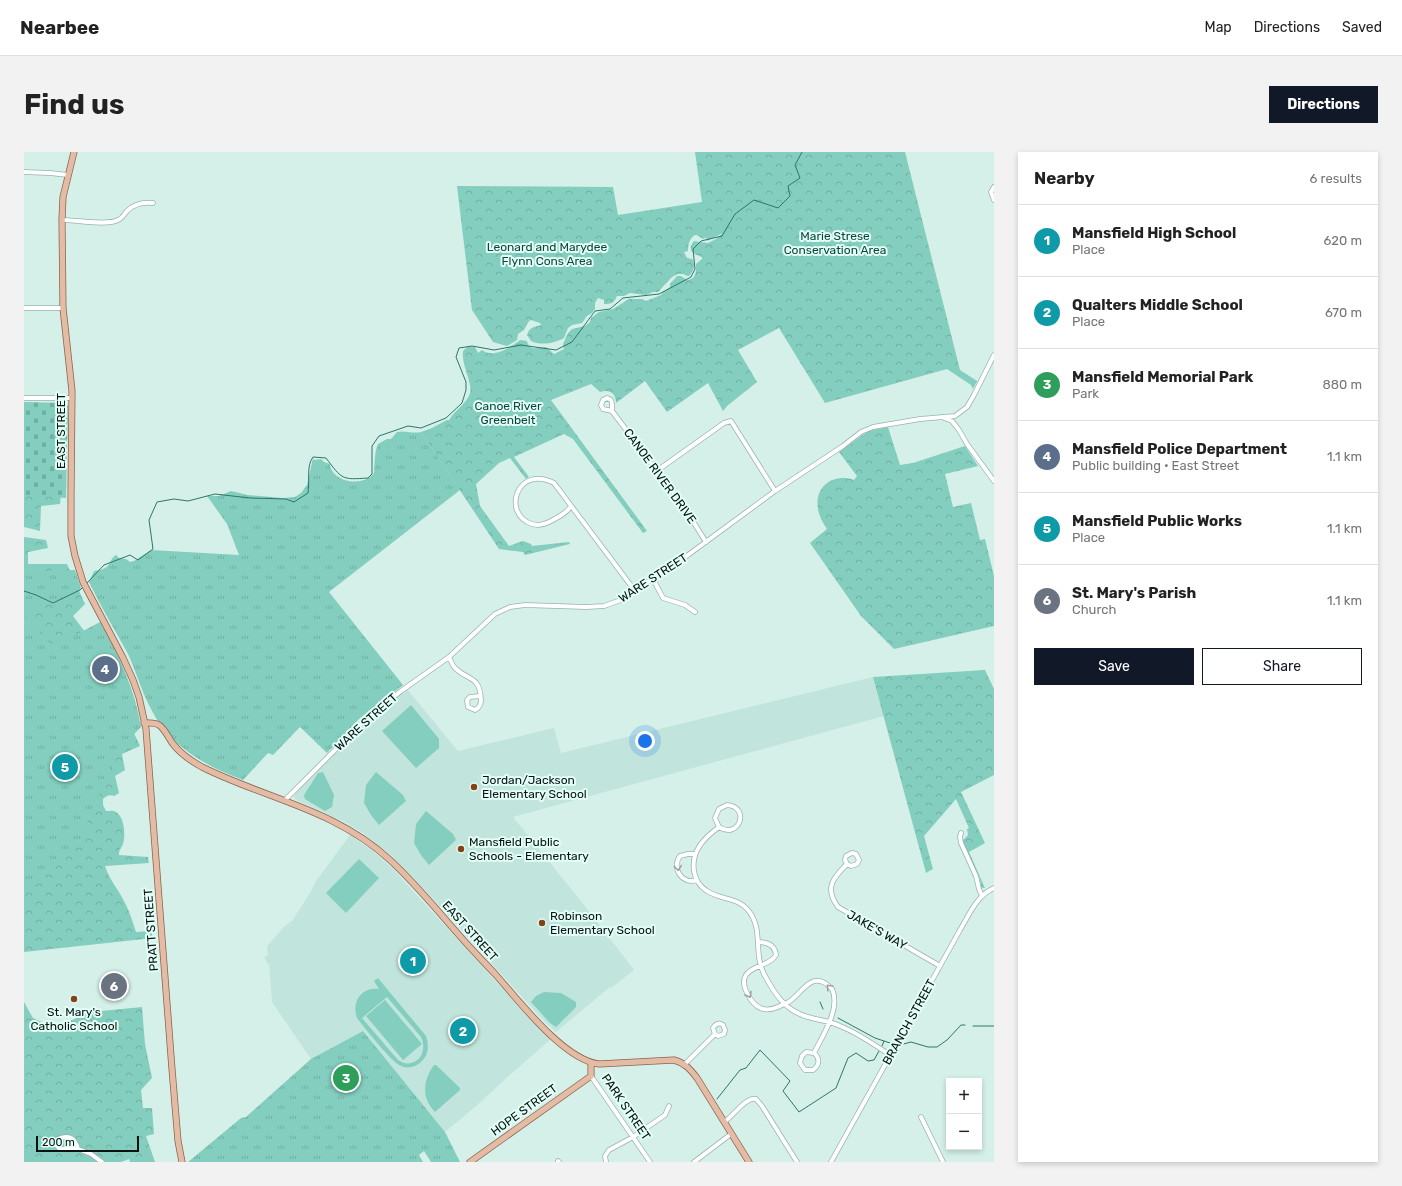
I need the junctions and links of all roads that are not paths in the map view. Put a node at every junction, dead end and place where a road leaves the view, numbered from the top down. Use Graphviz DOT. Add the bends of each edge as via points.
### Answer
graph roads {
  1 [pos="74,152"];
  2 [pos="24,172"];
  3 [pos="68,175"];
  4 [pos="994,187"];
  5 [pos="994,200"];
  6 [pos="153,203"];
  7 [pos="62,220"];
  8 [pos="24,308"];
  9 [pos="63,308"];
  10 [pos="994,354"];
  11 [pos="24,398"];
  12 [pos="72,398"];
  13 [pos="612,411"];
  14 [pos="955,416"];
  15 [pos="942,418"];
  16 [pos="959,430"];
  17 [pos="658,470"];
  18 [pos="994,481"];
  19 [pos="775,491"];
  20 [pos="571,506"];
  21 [pos="706,542"];
  22 [pos="653,579"];
  23 [pos="635,591"];
  24 [pos="695,612"];
  25 [pos="449,657"];
  26 [pos="480,696"];
  27 [pos="139,697"];
  28 [pos="144,723"];
  29 [pos="285,800"];
  30 [pos="719,827"];
  31 [pos="962,833"];
  32 [pos="695,854"];
  33 [pos="847,864"];
  34 [pos="697,880"];
  35 [pos="994,888"];
  36 [pos="982,896"];
  37 [pos="758,942"];
  38 [pos="760,966"];
  39 [pos="940,966"];
  40 [pos="784,1004"];
  41 [pos="829,1023"];
  42 [pos="715,1034"];
  43 [pos="814,1053"];
  44 [pos="890,1055"];
  45 [pos="591,1063"];
  46 [pos="685,1064"];
  47 [pos="591,1076"];
  48 [pos="669,1106"];
  49 [pos="921,1117"];
  50 [pos="724,1122"];
  51 [pos="731,1134"];
  52 [pos="633,1137"];
  53 [pos="78,1149"];
  54 [pos="102,1162"];
  55 [pos="182,1162"];
  56 [pos="470,1162"];
  57 [pos="606,1162"];
  58 [pos="650,1162"];
  59 [pos="694,1162"];
  60 [pos="749,1162"];
  61 [pos="797,1162"];
  62 [pos="831,1162"];
  63 [pos="943,1162"];
  1 -- 3 [label="main road, EAST STREET"];
  2 -- 3 [label="street"];
  3 -- 7 [label="main road, EAST STREET" via="63,197"];
  4 -- 5 [label="street" via="991,192"];
  6 -- 7 [label="street" via="145,202 134,206 114,221"];
  7 -- 9 [label="main road, EAST STREET"];
  8 -- 9 [label="street"];
  9 -- 12 [label="main road, EAST STREET"];
  10 -- 14 [label="street" via="967,407"];
  11 -- 12 [label="street"];
  12 -- 27 [label="main road, EAST STREET" via="71,528 75,556 86,589 126,665"];
  13 -- 17 [label="street, CANOE RIVER DRIVE"];
  14 -- 15 [label="street, WARE STREET"];
  14 -- 16 [label="street"];
  15 -- 16 [label="street" via="952,421"];
  15 -- 19 [label="street, WARE STREET" via="868,428"];
  16 -- 18 [label="street" via="966,444"];
  17 -- 19 [label="street" via="724,423 731,421"];
  17 -- 21 [label="street, CANOE RIVER DRIVE"];
  19 -- 21 [label="street, WARE STREET"];
  20 -- 20 [label="street" via="554,483 545,478 528,481 518,490 515,500 521,517 536,525 545,525 569,510"];
  20 -- 23 [label="street"];
  21 -- 22 [label="street, WARE STREET"];
  22 -- 23 [label="street, WARE STREET"];
  22 -- 24 [label="street" via="666,600 685,605"];
  23 -- 25 [label="street, WARE STREET" via="621,600 604,606 586,608 525,604 510,607 490,618"];
  25 -- 26 [label="street" via="457,670 478,685"];
  25 -- 29 [label="street, WARE STREET" via="366,719"];
  27 -- 28 [label="main road, PRATT STREET"];
  28 -- 29 [label="main road, EAST STREET" via="156,723 160,726 174,745 200,766"];
  28 -- 55 [label="main road, PRATT STREET"];
  29 -- 45 [label="main road, EAST STREET" via="336,822 378,849 417,888 534,1018 565,1047"];
  30 -- 30 [label="street" via="729,830 736,827 741,818 737,808 727,804 719,809 715,818"];
  30 -- 32 [label="street" via="700,844"];
  31 -- 36 [label="street" via="961,843"];
  32 -- 34 [label="street"];
  32 -- 34 [label="street, one-way" via="680,856 677,868 684,879 691,882"];
  33 -- 39 [label="street, JAKE'S WAY" via="832,883 831,893 838,907"];
  34 -- 37 [label="street" via="707,891 743,905 754,920"];
  35 -- 36 [label="street, BRANCH STREET"];
  36 -- 39 [label="street, BRANCH STREET"];
  37 -- 38 [label="street"];
  37 -- 38 [label="street" via="771,945 775,952 773,958"];
  38 -- 40 [label="street" via="777,997"];
  38 -- 40 [label="street, one-way" via="749,971 745,977 748,995 758,1007 765,1010"];
  39 -- 44 [label="street, BRANCH STREET"];
  40 -- 41 [label="street" via="796,1013"];
  41 -- 40 [label="street, one-way" via="835,995 830,986 822,981 809,983"];
  41 -- 43 [label="street"];
  41 -- 44 [label="street" via="840,1025"];
  42 -- 46 [label="street"];
  43 -- 43 [label="street" via="818,1059 817,1067 805,1070 800,1063 802,1056 809,1052"];
  44 -- 62 [label="street, BRANCH STREET"];
  45 -- 46 [label="main road, EAST STREET" via="620,1064 669,1060"];
  45 -- 47 [label="main road, PARK STREET"];
  46 -- 50 [label="main road" via="697,1078"];
  47 -- 52 [label="street, PARK STREET"];
  47 -- 56 [label="main road, HOPE STREET"];
  48 -- 52 [label="street" via="665,1115"];
  49 -- 63 [label="street"];
  50 -- 51 [label="main road"];
  50 -- 61 [label="street" via="746,1101 756,1099"];
  51 -- 59 [label="street"];
  51 -- 60 [label="main road"];
  52 -- 57 [label="street" via="609,1150 605,1156"];
  52 -- 58 [label="street, PARK STREET"];
  53 -- 53 [label="street" via="70,1137 61,1138 57,1144 62,1149"];
  53 -- 54 [label="street"];
}
